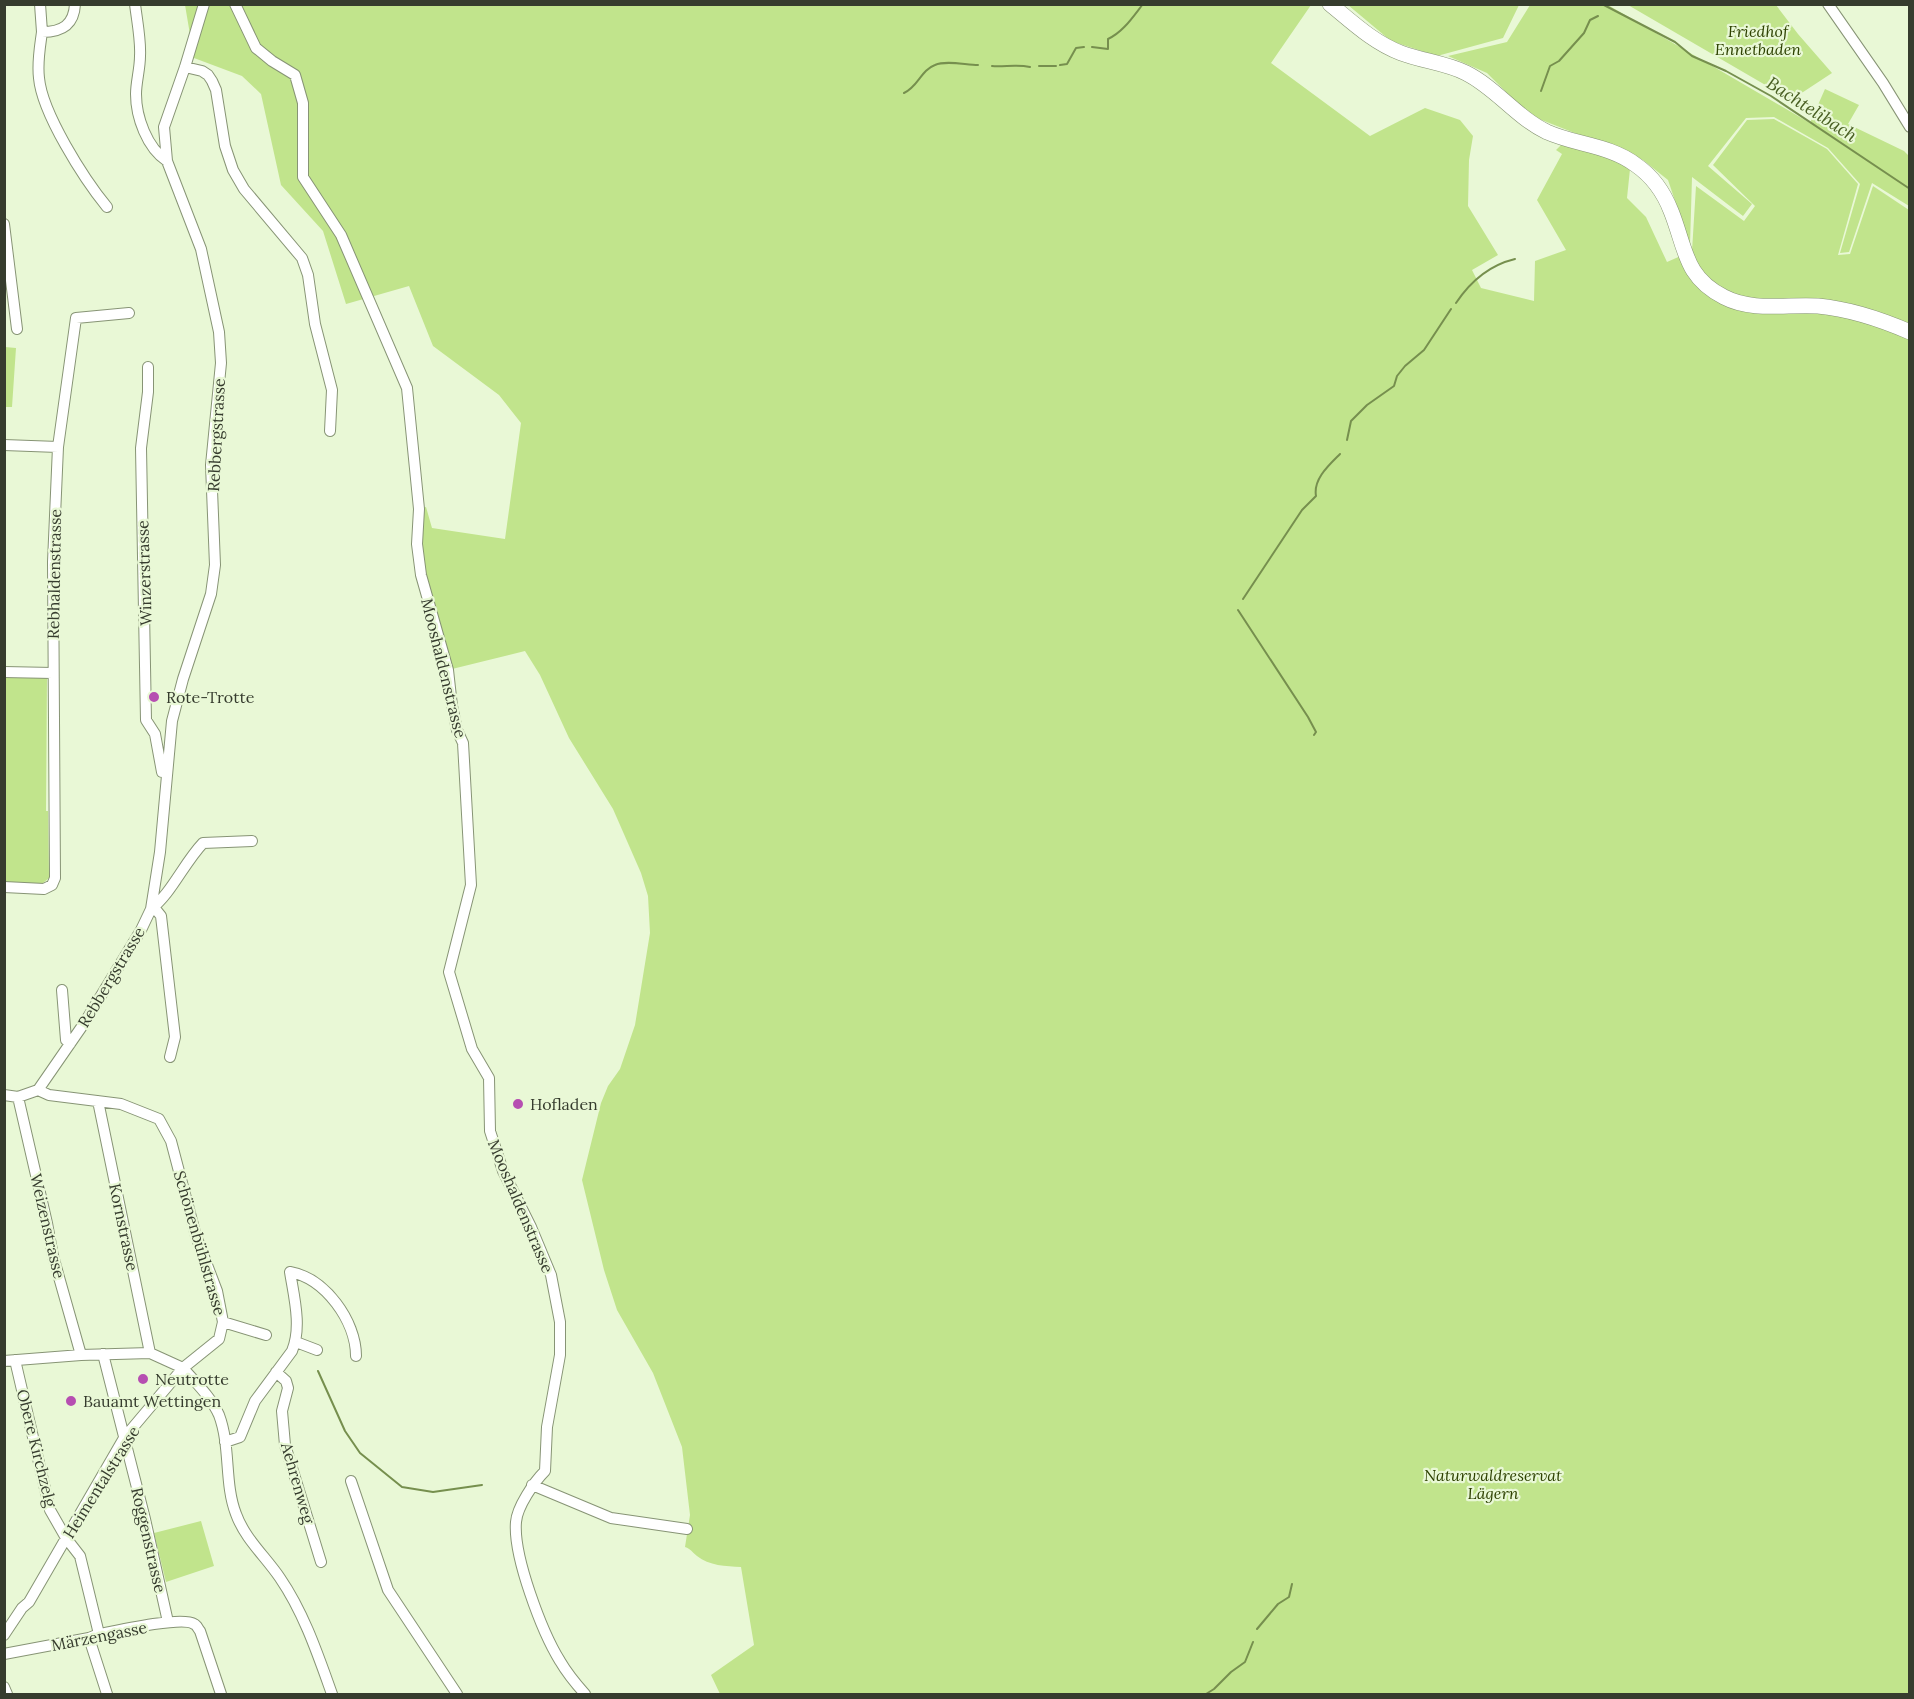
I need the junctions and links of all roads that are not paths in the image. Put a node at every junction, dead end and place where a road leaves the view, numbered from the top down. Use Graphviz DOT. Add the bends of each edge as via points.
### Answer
graph roads {
  1 [pos="40,4"];
  2 [pos="75,4"];
  3 [pos="135,4"];
  4 [pos="204,4"];
  5 [pos="235,4"];
  6 [pos="1330,4"];
  7 [pos="1828,4"];
  8 [pos="42,32"];
  9 [pos="185,68"];
  10 [pos="1910,127"];
  11 [pos="167,161"];
  12 [pos="107,207"];
  13 [pos="4,224"];
  14 [pos="129,314"];
  15 [pos="16,330"];
  16 [pos="1910,332"];
  17 [pos="148,367"];
  18 [pos="330,431"];
  19 [pos="4,445"];
  20 [pos="58,447"];
  21 [pos="4,672"];
  22 [pos="53,673"];
  23 [pos="166,772"];
  24 [pos="252,841"];
  25 [pos="4,887"];
  26 [pos="151,909"];
  27 [pos="62,990"];
  28 [pos="70,1044"];
  29 [pos="170,1057"];
  30 [pos="38,1090"];
  31 [pos="4,1095"];
  32 [pos="18,1097"];
  33 [pos="98,1101"];
  34 [pos="223,1322"];
  35 [pos="266,1335"];
  36 [pos="296,1342"];
  37 [pos="317,1350"];
  38 [pos="150,1353"];
  39 [pos="81,1354"];
  40 [pos="103,1354"];
  41 [pos="356,1356"];
  42 [pos="10,1361"];
  43 [pos="183,1368"];
  44 [pos="276,1372"];
  45 [pos="124,1438"];
  46 [pos="225,1442"];
  47 [pos="351,1481"];
  48 [pos="532,1485"];
  49 [pos="687,1529"];
  50 [pos="66,1538"];
  51 [pos="321,1563"];
  52 [pos="168,1622"];
  53 [pos="4,1635"];
  54 [pos="94,1636"];
  55 [pos="4,1654"];
  56 [pos="4,1687"];
  57 [pos="7,1695"];
  58 [pos="106,1695"];
  59 [pos="221,1695"];
  60 [pos="332,1695"];
  61 [pos="457,1695"];
  62 [pos="585,1695"];
  1 -- 8 [label="street"];
  2 -- 8 [label="street" via="66,27"];
  3 -- 11 [label="street" via="141,54 136,93 138,116 148,139"];
  4 -- 9 [label="street, Rebbergstrasse"];
  5 -- 48 [label="street, Mooshaldenstrasse" via="256,48 295,75 303,103 303,177 341,235 407,388 421,575 448,670 452,706 463,743 466,784 471,885 449,972 472,1048 489,1078 490,1131 502,1171 551,1275 560,1322 560,1364 547,1427 545,1471"];
  6 -- 16 [label="main road" via="1387,47 1454,68 1478,80 1538,127 1611,151 1639,167 1665,197 1688,263 1710,290 1751,306 1837,308"];
  7 -- 10 [label="street"];
  8 -- 12 [label="street" via="39,78 44,98 88,184"];
  9 -- 11 [label="street, Rebbergstrasse" via="164,127"];
  9 -- 18 [label="street" via="202,71 212,81 233,170 244,189 302,258 332,390"];
  11 -- 23 [label="street, Rebbergstrasse" via="201,249 219,326 221,363 211,465 212,594 172,721"];
  13 -- 15 [label="street"];
  14 -- 20 [label="street, Rebhaldenstrasse" via="76,318"];
  17 -- 23 [label="street, Winzerstrasse" via="141,448 146,720 155,734 162,772"];
  19 -- 20 [label="street"];
  20 -- 22 [label="street, Rebhaldenstrasse" via="52,562"];
  21 -- 22 [label="street"];
  22 -- 25 [label="street, Rebhaldenstrasse" via="55,878 44,889"];
  23 -- 26 [label="street, Rebbergstrasse"];
  24 -- 26 [label="street, Rebbergstrasse" via="203,843"];
  26 -- 28 [label="street, Rebbergstrasse"];
  26 -- 29 [label="street" via="161,916 175,1037"];
  27 -- 28 [label="street, Rebbergstrasse" via="66,1040"];
  28 -- 30 [label="street, Rebbergstrasse"];
  30 -- 32 [label="street"];
  30 -- 33 [label="street, Schönenbühlstrasse"];
  31 -- 32 [label="street"];
  32 -- 39 [label="street, Weizenstrasse" via="53,1256"];
  33 -- 34 [label="street, Schönenbühlstrasse" via="121,1104 159,1119 171,1141"];
  33 -- 38 [label="street, Kornstrasse"];
  34 -- 35 [label="street"];
  34 -- 43 [label="street, Schönenbühlstrasse" via="219,1339"];
  36 -- 37 [label="street"];
  36 -- 41 [label="street" via="290,1272 309,1279 341,1310 351,1328"];
  36 -- 44 [label="street"];
  38 -- 40 [label="street"];
  38 -- 43 [label="street"];
  39 -- 40 [label="street"];
  39 -- 42 [label="street"];
  40 -- 45 [label="street, Roggenstrasse"];
  42 -- 50 [label="street, Obere Kirchzelg" via="50,1510"];
  43 -- 45 [label="street, Heimentalstrasse"];
  43 -- 46 [label="street" via="214,1406"];
  44 -- 46 [label="street" via="255,1401 240,1437"];
  44 -- 51 [label="street, Aehrenweg" via="288,1388 282,1411 285,1445"];
  45 -- 50 [label="street, Heimentalstrasse"];
  45 -- 52 [label="street, Roggenstrasse"];
  46 -- 60 [label="street" via="236,1514 294,1600"];
  47 -- 61 [label="street" via="388,1590"];
  48 -- 49 [label="street" via="611,1518"];
  48 -- 62 [label="street, Mooshaldenstrasse" via="516,1521 519,1553 549,1640"];
  50 -- 53 [label="street, Heimentalstrasse" via="29,1602"];
  50 -- 54 [label="street, Obere Kirchzelg" via="80,1556"];
  52 -- 54 [label="street, Märzengasse"];
  52 -- 59 [label="street, Märzengasse" via="194,1624 200,1631"];
  54 -- 55 [label="street, Märzengasse"];
  54 -- 58 [label="street, Obere Kirchzelg"];
  56 -- 57 [label="street"];
}
